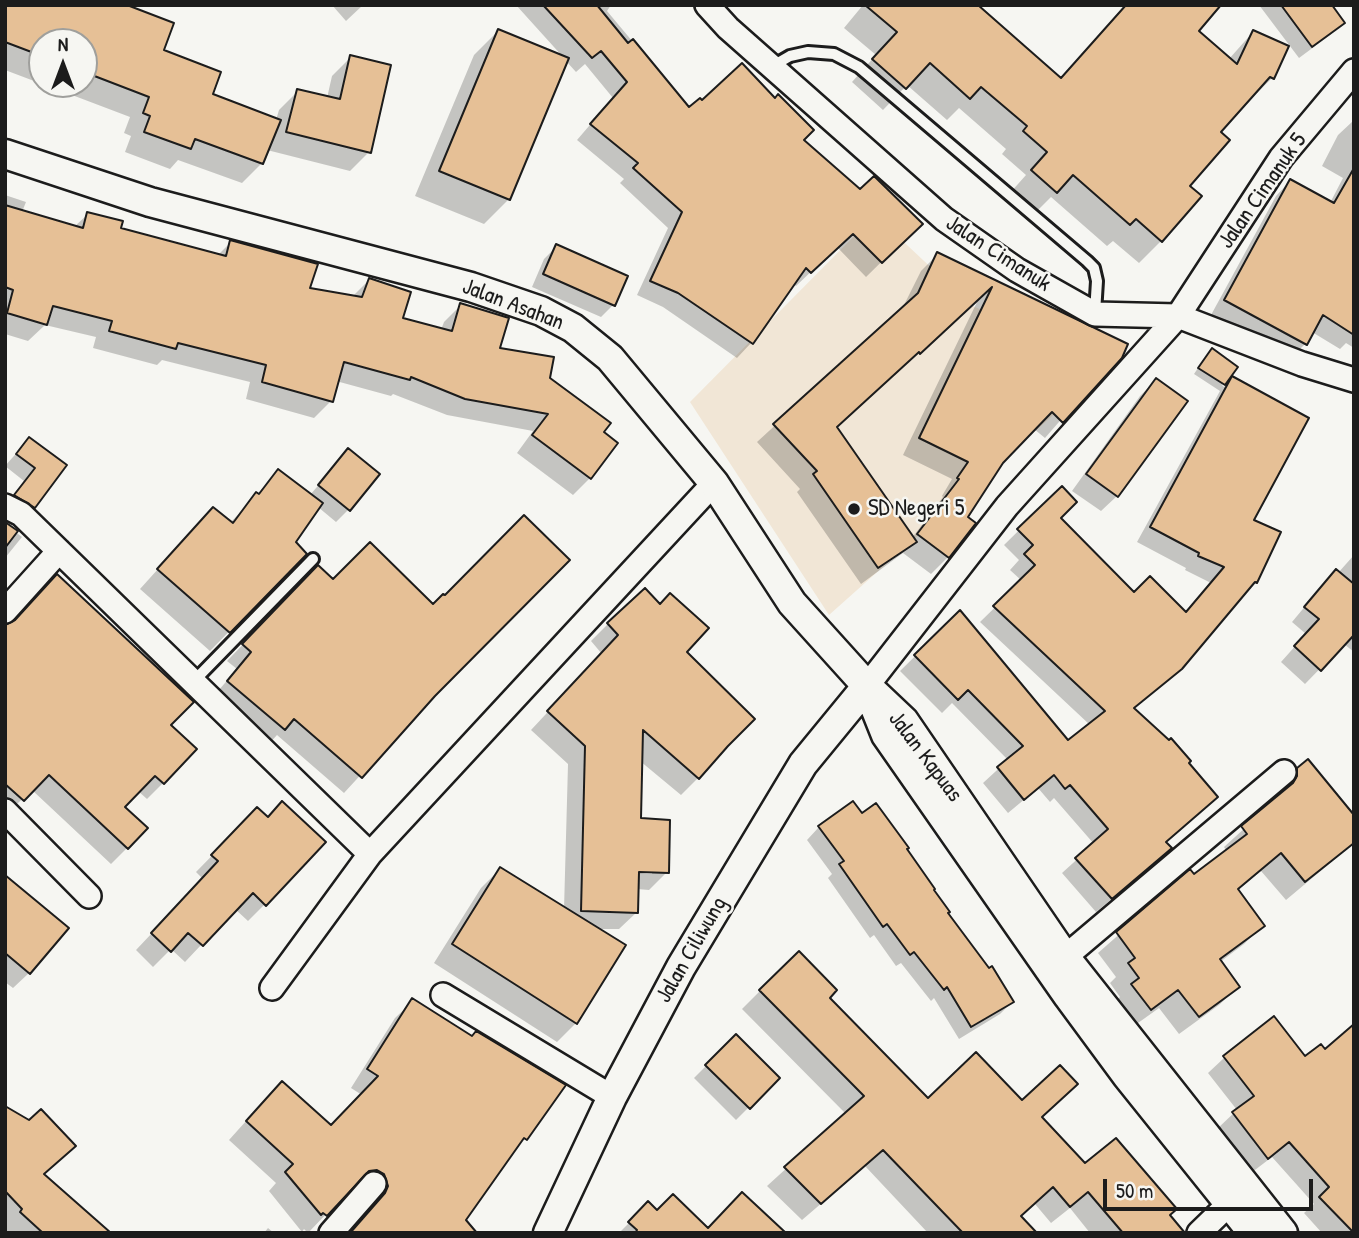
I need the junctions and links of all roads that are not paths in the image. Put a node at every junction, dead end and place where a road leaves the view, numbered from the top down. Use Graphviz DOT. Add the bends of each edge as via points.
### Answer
graph roads {
  1 [pos="707,5"];
  2 [pos="771,66"];
  3 [pos="1354,71"];
  4 [pos="5,154"];
  5 [pos="1095,314"];
  6 [pos="1178,316"];
  7 [pos="1354,380"];
  8 [pos="714,483"];
  9 [pos="5,506"];
  10 [pos="59,551"];
  11 [pos="313,559"];
  12 [pos="5,611"];
  13 [pos="193,682"];
  14 [pos="867,686"];
  15 [pos="1284,772"];
  16 [pos="5,811"];
  17 [pos="370,854"];
  18 [pos="89,896"];
  19 [pos="1065,957"];
  20 [pos="272,988"];
  21 [pos="443,995"];
  22 [pos="612,1097"];
  23 [pos="374,1184"];
  24 [pos="1231,1202"];
  25 [pos="331,1233"];
  26 [pos="548,1233"];
  27 [pos="1199,1233"];
  28 [pos="1253,1233"];
  29 [pos="1283,1233"];
  1 -- 2 [label="street, Jalan Cimanuk"];
  2 -- 5 [label="street, Jalan Cimanuk" via="944,219 1017,270"];
  2 -- 5 [label="lane" via="808,52 834,54 859,66 1094,268"];
  3 -- 6 [label="street, Jalan Cimanuk 5" via="1281,158"];
  4 -- 8 [label="street, Jalan Asahan" via="150,202 541,311 573,328 610,358"];
  5 -- 6 [label="street, Jalan Cimanuk"];
  6 -- 7 [label="street, Jalan Cimanuk"];
  6 -- 14 [label="street, Jalan Cimanuk 5" via="1007,506"];
  8 -- 14 [label="street, Jalan Asahan" via="792,603"];
  8 -- 17 [label="street"];
  9 -- 10 [label="street" via="21,514"];
  10 -- 12 [label="street"];
  10 -- 13 [label="street"];
  11 -- 13 [label="lane"];
  13 -- 17 [label="street"];
  14 -- 19 [label="street, Jalan Kapuas" via="904,721"];
  14 -- 22 [label="street, Jalan Ciliwung" via="789,786 681,967"];
  14 -- 24 [label="street, Jalan Kapuas" via="886,735 1068,996"];
  15 -- 19 [label="street"];
  16 -- 18 [label="street"];
  17 -- 20 [label="street"];
  19 -- 29 [label="street, Jalan Kapuas"];
  21 -- 22 [label="street"];
  22 -- 26 [label="street, Jalan Ciliwung"];
  23 -- 25 [label="street"];
  24 -- 27 [label="street"];
  24 -- 28 [label="street, Jalan Kapuas"];
}
